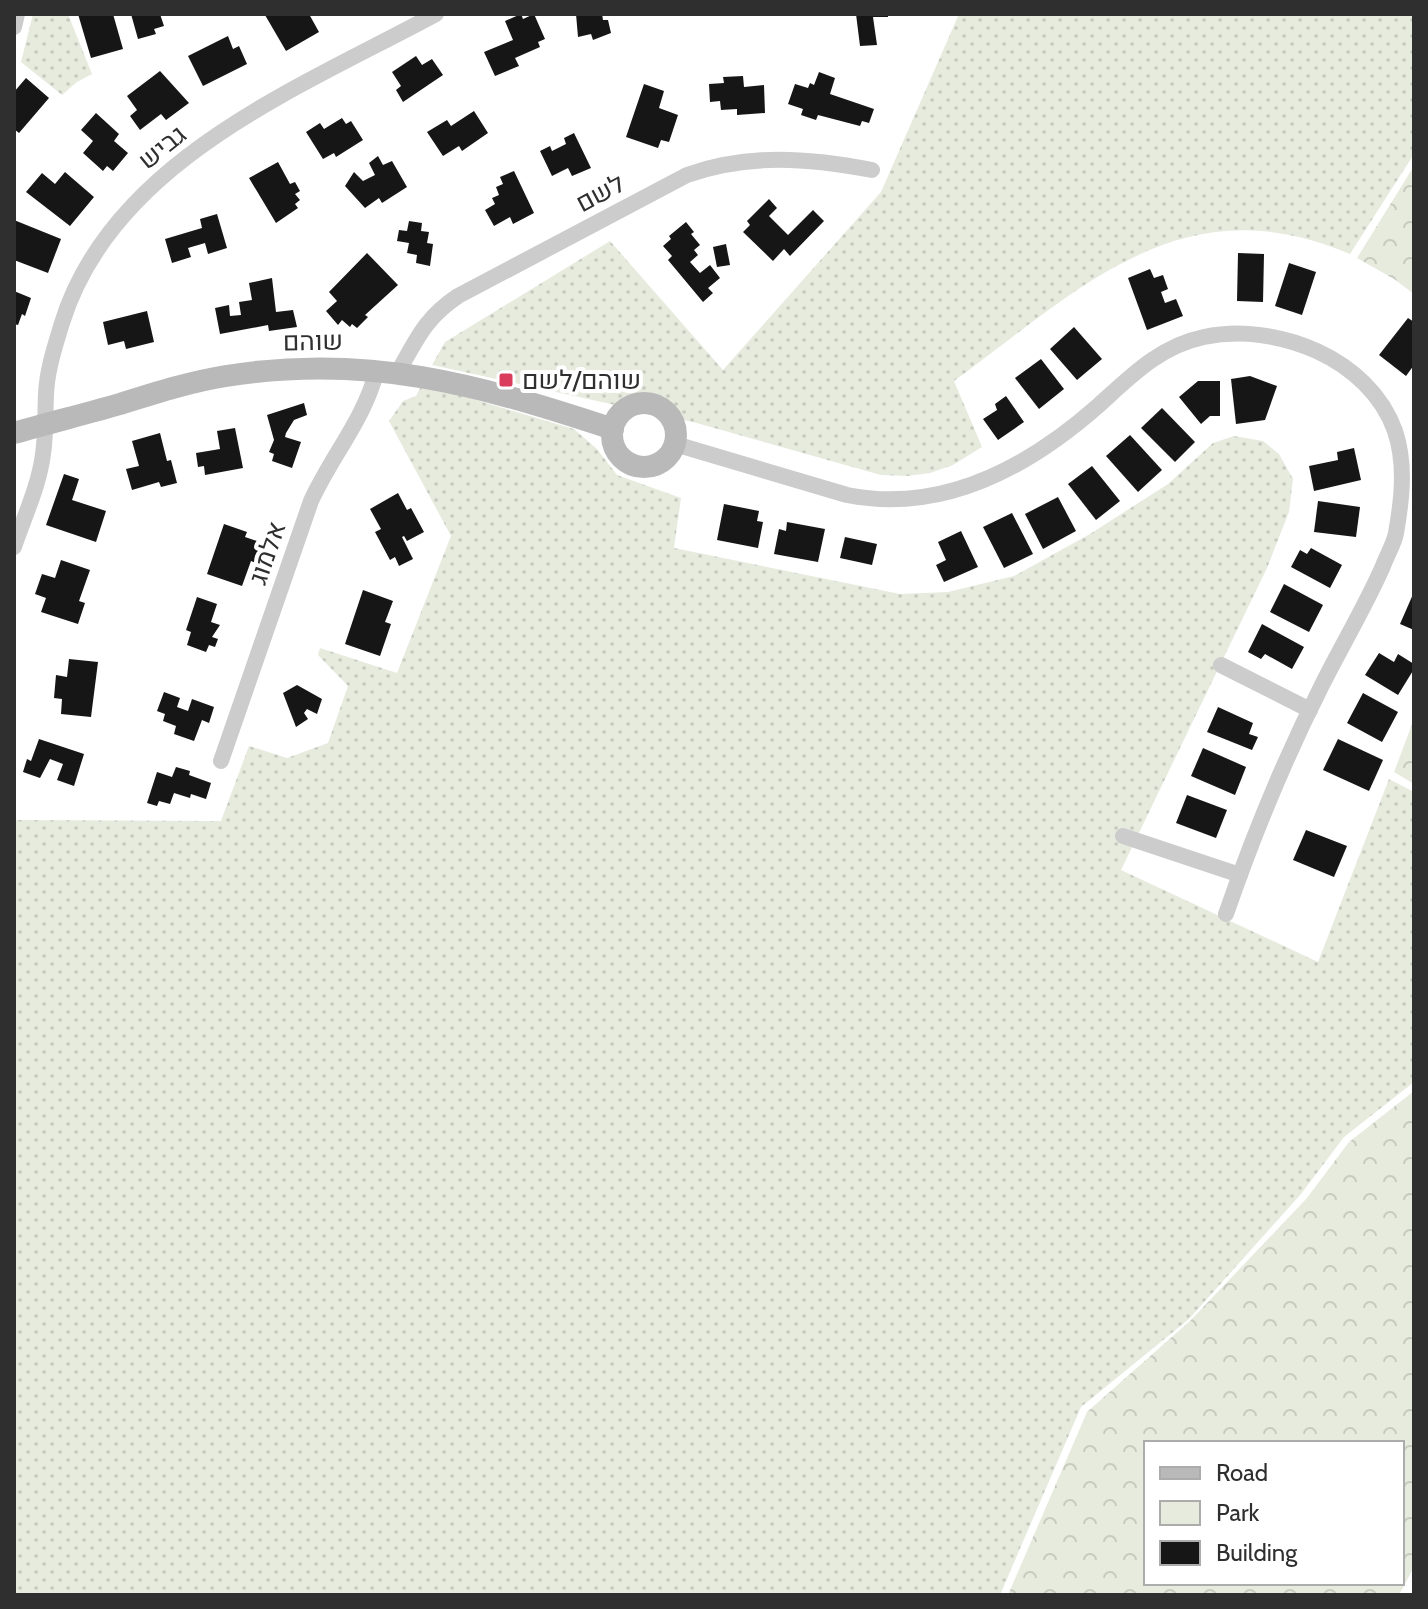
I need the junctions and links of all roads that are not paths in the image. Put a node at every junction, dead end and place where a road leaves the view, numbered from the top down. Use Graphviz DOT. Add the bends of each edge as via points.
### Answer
graph roads {
  1 [pos="17,14"];
  2 [pos="436,14"];
  3 [pos="14,27"];
  4 [pos="872,170"];
  5 [pos="388,371"];
  6 [pos="45,424"];
  7 [pos="613,429"];
  8 [pos="14,433"];
  9 [pos="675,444"];
  10 [pos="14,547"];
  11 [pos="1221,665"];
  12 [pos="1310,710"];
  13 [pos="221,761"];
  14 [pos="1123,836"];
  15 [pos="1240,875"];
  16 [pos="1226,914"];
  1 -- 3 [label="street"];
  2 -- 6 [label="street, גביש" via="224,130 150,187 97,250 78,284 53,354"];
  4 -- 5 [label="street, לשם" via="768,159 727,163 687,175 458,296 435,314"];
  5 -- 6 [label="street, שוהם" via="319,367 223,376"];
  5 -- 7 [label="street, שוהם" via="491,390"];
  5 -- 13 [label="street, אלמוג" via="311,501"];
  6 -- 8 [label="street, שוהם"];
  6 -- 10 [label="street, גביש" via="42,463"];
  7 -- 9 [label="street" via="619,455 637,467 658,465"];
  7 -- 9 [label="street" via="626,408 646,402 673,419"];
  9 -- 12 [label="street" via="847,495 904,501 995,475 1043,448 1160,353 1204,337 1250,333 1296,341 1337,361 1371,390 1394,430 1404,479 1396,537"];
  11 -- 12 [label="street"];
  12 -- 15 [label="street"];
  14 -- 15 [label="street"];
  15 -- 16 [label="street"];
}
